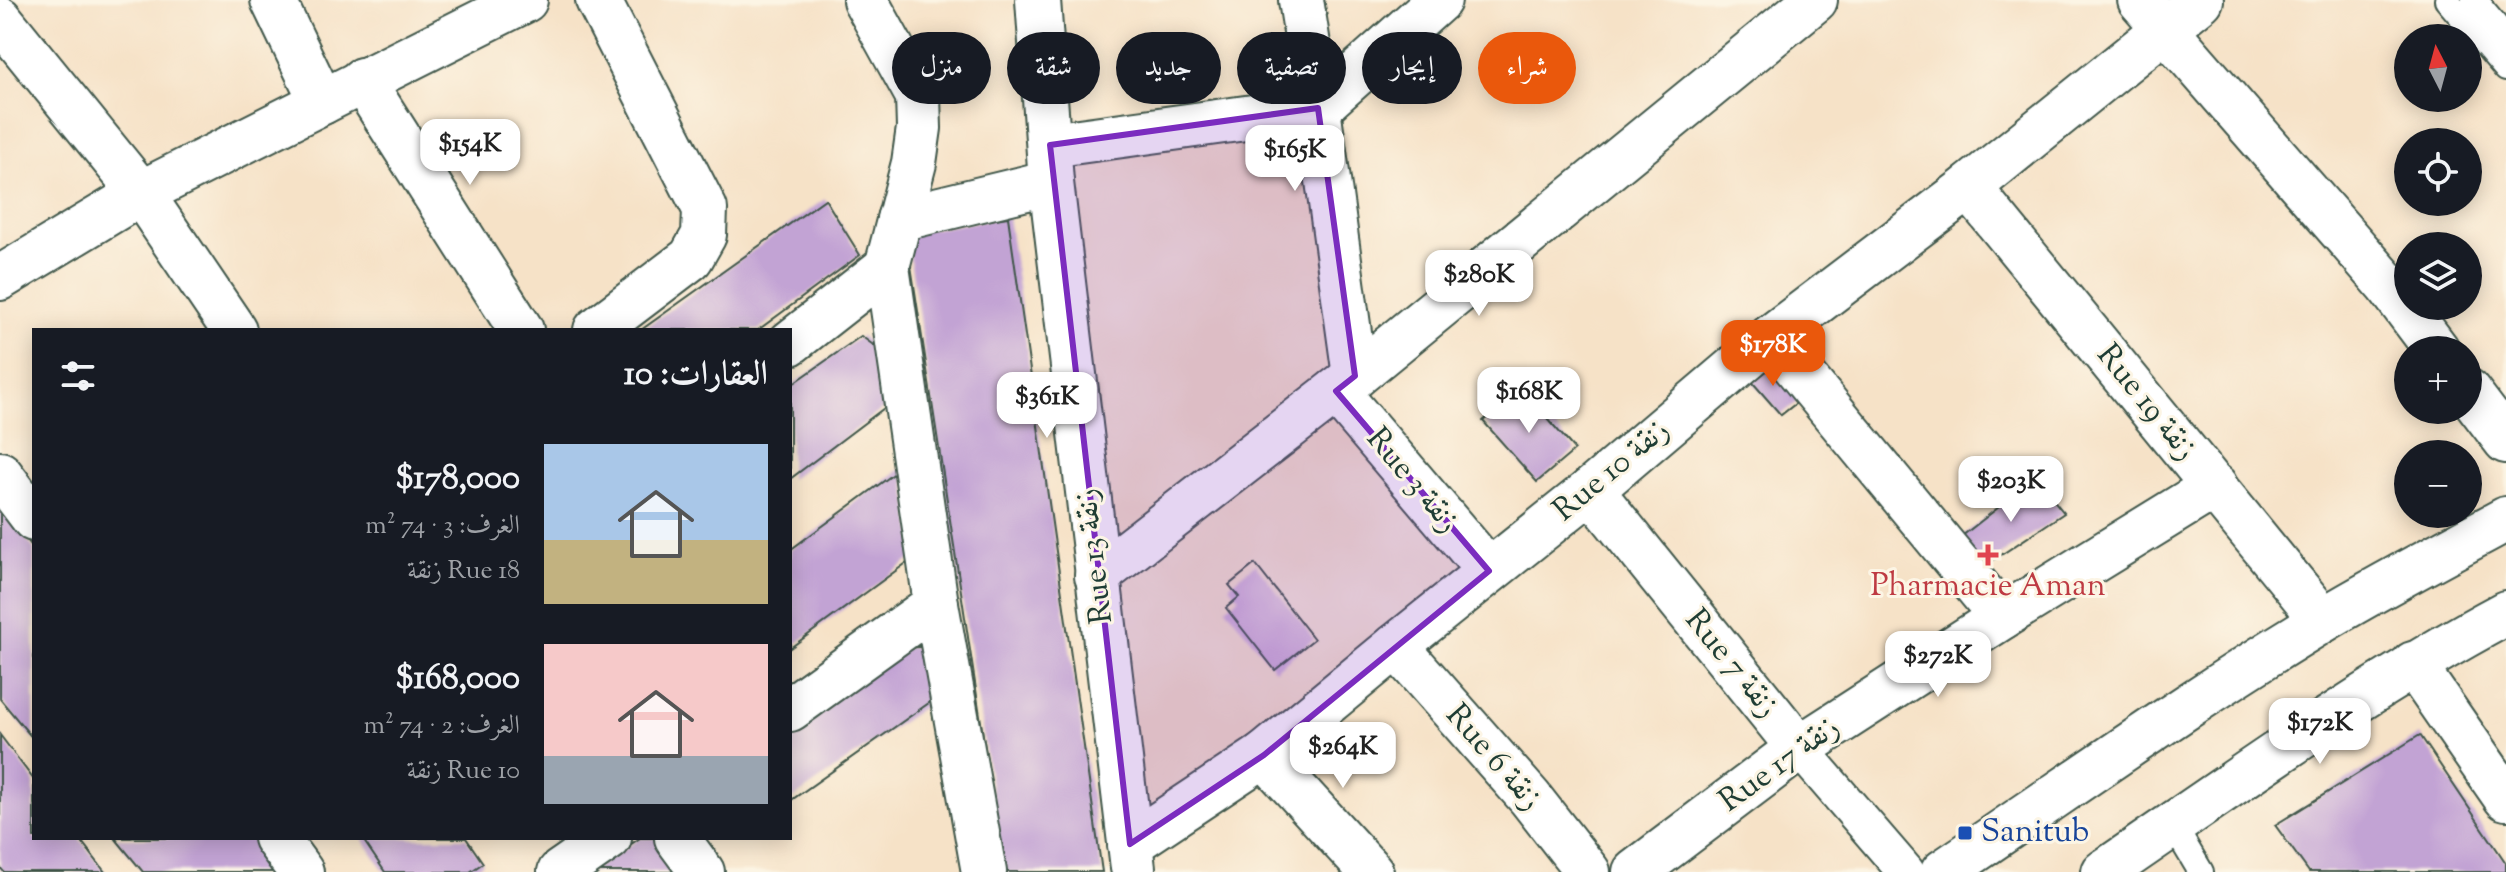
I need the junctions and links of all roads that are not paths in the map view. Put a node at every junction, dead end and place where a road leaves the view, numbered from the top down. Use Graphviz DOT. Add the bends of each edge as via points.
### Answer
graph roads {
  1 [pos="273,0"];
  2 [pos="598,0"];
  3 [pos="865,0"];
  4 [pos="1038,0"];
  5 [pos="1301,0"];
  6 [pos="1439,0"];
  7 [pos="2201,0"];
  8 [pos="2447,0"];
  9 [pos="2474,0"];
  10 [pos="1809,2"];
  11 [pos="502,6"];
  12 [pos="2153,14"];
  13 [pos="0,19"];
  14 [pos="2506,38"];
  15 [pos="2506,69"];
  16 [pos="362,80"];
  17 [pos="322,102"];
  18 [pos="1318,108"];
  19 [pos="1051,163"];
  20 [pos="1969,187"];
  21 [pos="141,193"];
  22 [pos="899,219"];
  23 [pos="887,267"];
  24 [pos="0,278"];
  25 [pos="233,328"];
  26 [pos="520,328"];
  27 [pos="599,328"];
  28 [pos="2426,336"];
  29 [pos="1771,337"];
  30 [pos="792,341"];
  31 [pos="1345,383"];
  32 [pos="2482,409"];
  33 [pos="2506,441"];
  34 [pos="0,474"];
  35 [pos="2215,486"];
  36 [pos="1591,490"];
  37 [pos="32,516"];
  38 [pos="2506,519"];
  39 [pos="1489,571"];
  40 [pos="1097,576"];
  41 [pos="936,604"];
  42 [pos="2506,613"];
  43 [pos="2002,617"];
  44 [pos="2323,620"];
  45 [pos="1396,646"];
  46 [pos="2413,664"];
  47 [pos="792,708"];
  48 [pos="1799,748"];
  49 [pos="1264,755"];
  50 [pos="2506,798"];
  51 [pos="2173,825"];
  52 [pos="277,840"];
  53 [pos="606,840"];
  54 [pos="678,840"];
  55 [pos="1132,858"];
  56 [pos="301,872"];
  57 [pos="560,872"];
  58 [pos="702,872"];
  59 [pos="984,872"];
  60 [pos="1371,872"];
  61 [pos="1588,872"];
  62 [pos="1635,872"];
  63 [pos="1906,872"];
  64 [pos="1943,872"];
  65 [pos="2104,872"];
  66 [pos="2201,872"];
  1 -- 17 [label="street"];
  2 -- 27 [label="street" via="705,209 704,235 691,258"];
  3 -- 22 [label="street" via="918,96 914,163"];
  4 -- 19 [label="street, Rue 13 زنقة"];
  5 -- 18 [label="street"];
  6 -- 18 [label="street"];
  7 -- 12 [label="street, Rue 10 زنقة"];
  8 -- 15 [label="lane"];
  9 -- 14 [label="lane"];
  10 -- 31 [label="street"];
  11 -- 16 [label="street"];
  12 -- 20 [label="street, Rue 10 زنقة"];
  12 -- 28 [label="street"];
  13 -- 21 [label="street"];
  16 -- 17 [label="street"];
  16 -- 26 [label="street"];
  17 -- 21 [label="street"];
  18 -- 19 [label="street"];
  18 -- 31 [label="street"];
  19 -- 22 [label="street"];
  19 -- 40 [label="street, Rue 13 زنقة"];
  20 -- 29 [label="street, Rue 10 زنقة"];
  20 -- 35 [label="street, Rue 19 زنقة"];
  21 -- 24 [label="street"];
  21 -- 25 [label="street"];
  22 -- 23 [label="street"];
  23 -- 30 [label="street"];
  23 -- 41 [label="street"];
  29 -- 36 [label="street, Rue 10 زنقة"];
  29 -- 43 [label="street"];
  31 -- 39 [label="street, Rue 3 زنقة"];
  31 -- 40 [label="street"];
  32 -- 33 [label="street"];
  34 -- 37 [label="street"];
  35 -- 43 [label="street, Rue 17 زنقة"];
  35 -- 44 [label="street, Rue 19 زنقة"];
  36 -- 39 [label="street, Rue 10 زنقة"];
  36 -- 48 [label="street, Rue 7 زنقة"];
  38 -- 44 [label="street"];
  39 -- 45 [label="street, Rue 10 زنقة"];
  40 -- 55 [label="street, Rue 13 زنقة"];
  41 -- 47 [label="street"];
  41 -- 59 [label="street"];
  42 -- 46 [label="street"];
  43 -- 48 [label="street, Rue 17 زنقة"];
  44 -- 64 [label="street"];
  45 -- 49 [label="street, Rue 10 زنقة"];
  45 -- 61 [label="street, Rue 6 زنقة"];
  46 -- 50 [label="street"];
  46 -- 51 [label="street"];
  48 -- 62 [label="street, Rue 17 زنقة"];
  48 -- 63 [label="street, Rue 7 زنقة"];
  49 -- 55 [label="street, Rue 10 زنقة"];
  49 -- 60 [label="street"];
  51 -- 65 [label="street"];
  51 -- 66 [label="lane"];
  52 -- 56 [label="street"];
  53 -- 57 [label="street"];
  54 -- 58 [label="street"];
}
